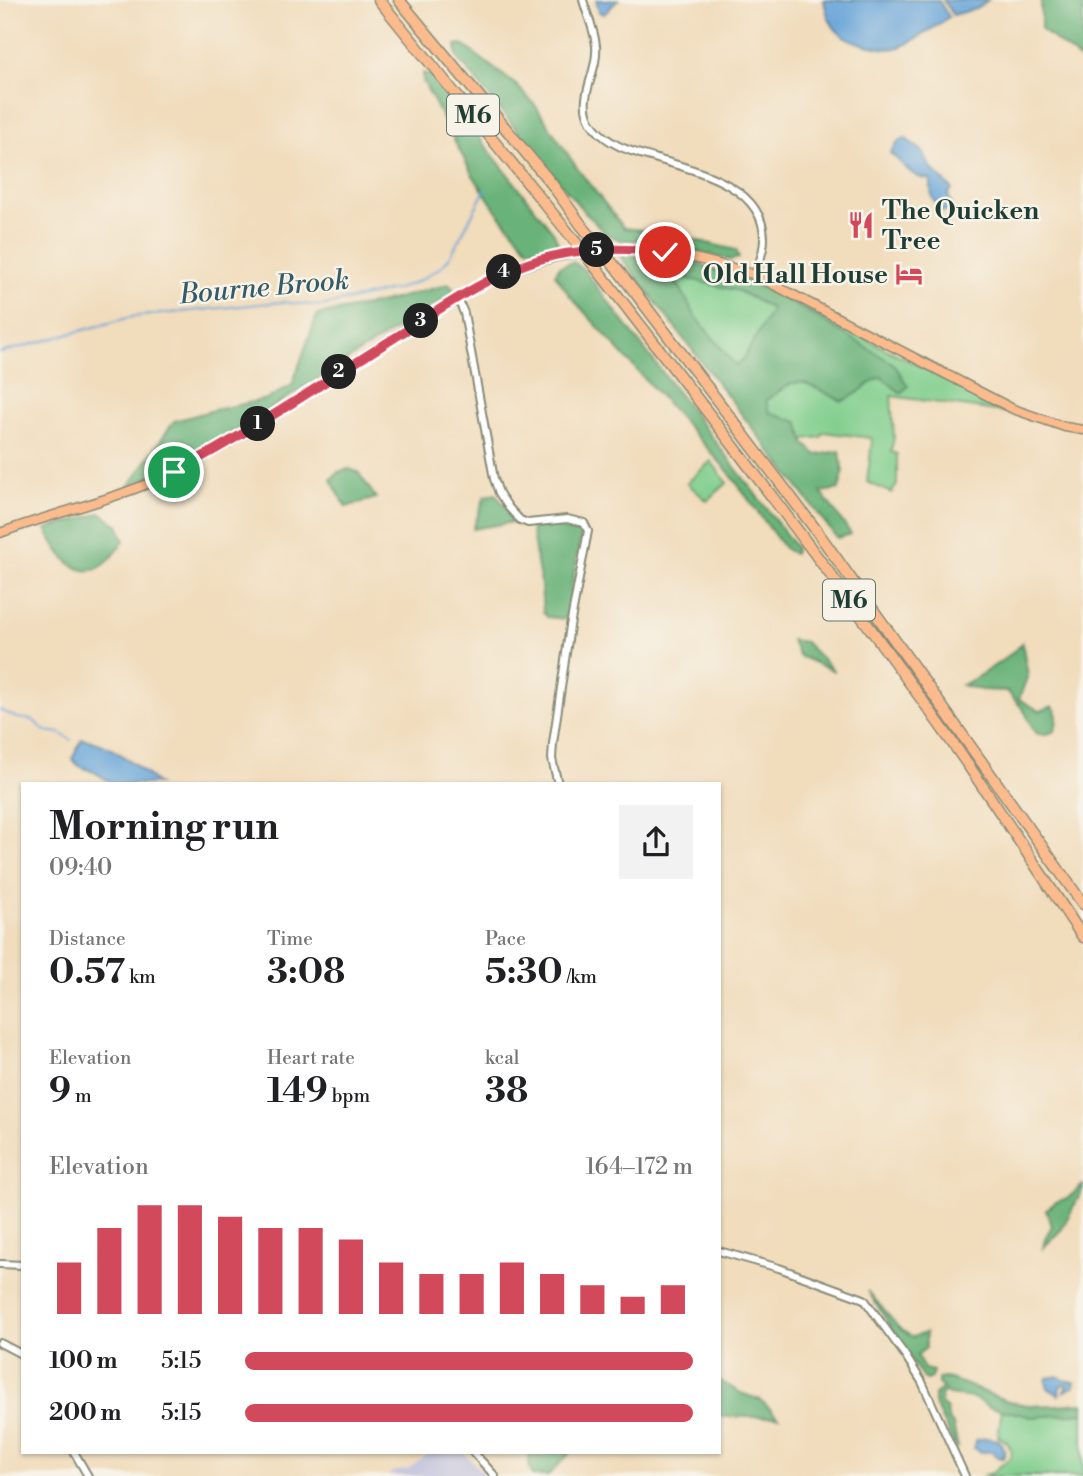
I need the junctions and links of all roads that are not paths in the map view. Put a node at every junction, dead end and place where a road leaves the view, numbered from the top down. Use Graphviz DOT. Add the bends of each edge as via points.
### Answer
graph roads {
  1 [pos="379,0"];
  2 [pos="399,0"];
  3 [pos="583,0"];
  4 [pos="755,275"];
  5 [pos="457,297"];
  6 [pos="1083,430"];
  7 [pos="0,533"];
  8 [pos="558,782"];
  9 [pos="1083,904"];
  10 [pos="1083,937"];
  11 [pos="721,1252"];
  12 [pos="0,1264"];
  13 [pos="21,1265"];
  14 [pos="0,1343"];
  15 [pos="21,1354"];
  16 [pos="75,1454"];
  17 [pos="475,1454"];
  18 [pos="88,1476"];
  19 [pos="495,1476"];
  20 [pos="965,1476"];
  1 -- 10 [label="highway, M6, bridge" via="600,273 804,538 985,790"];
  2 -- 9 [label="highway, M6, bridge" via="551,183 816,530"];
  3 -- 4 [label="street" via="597,55 585,98 594,127 620,147 725,183 746,197 761,220 764,239"];
  4 -- 5 [label="main road" via="665,252 590,250 517,267"];
  4 -- 6 [label="main road" via="1013,409"];
  5 -- 7 [label="main road" via="174,472 126,493"];
  5 -- 8 [label="street" via="499,493 520,520 576,520 588,531 553,743"];
  11 -- 20 [label="street" via="864,1299 922,1382"];
  12 -- 13 [label="street"];
  14 -- 15 [label="street"];
  16 -- 18 [label="street"];
  17 -- 19 [label="street"];
}
